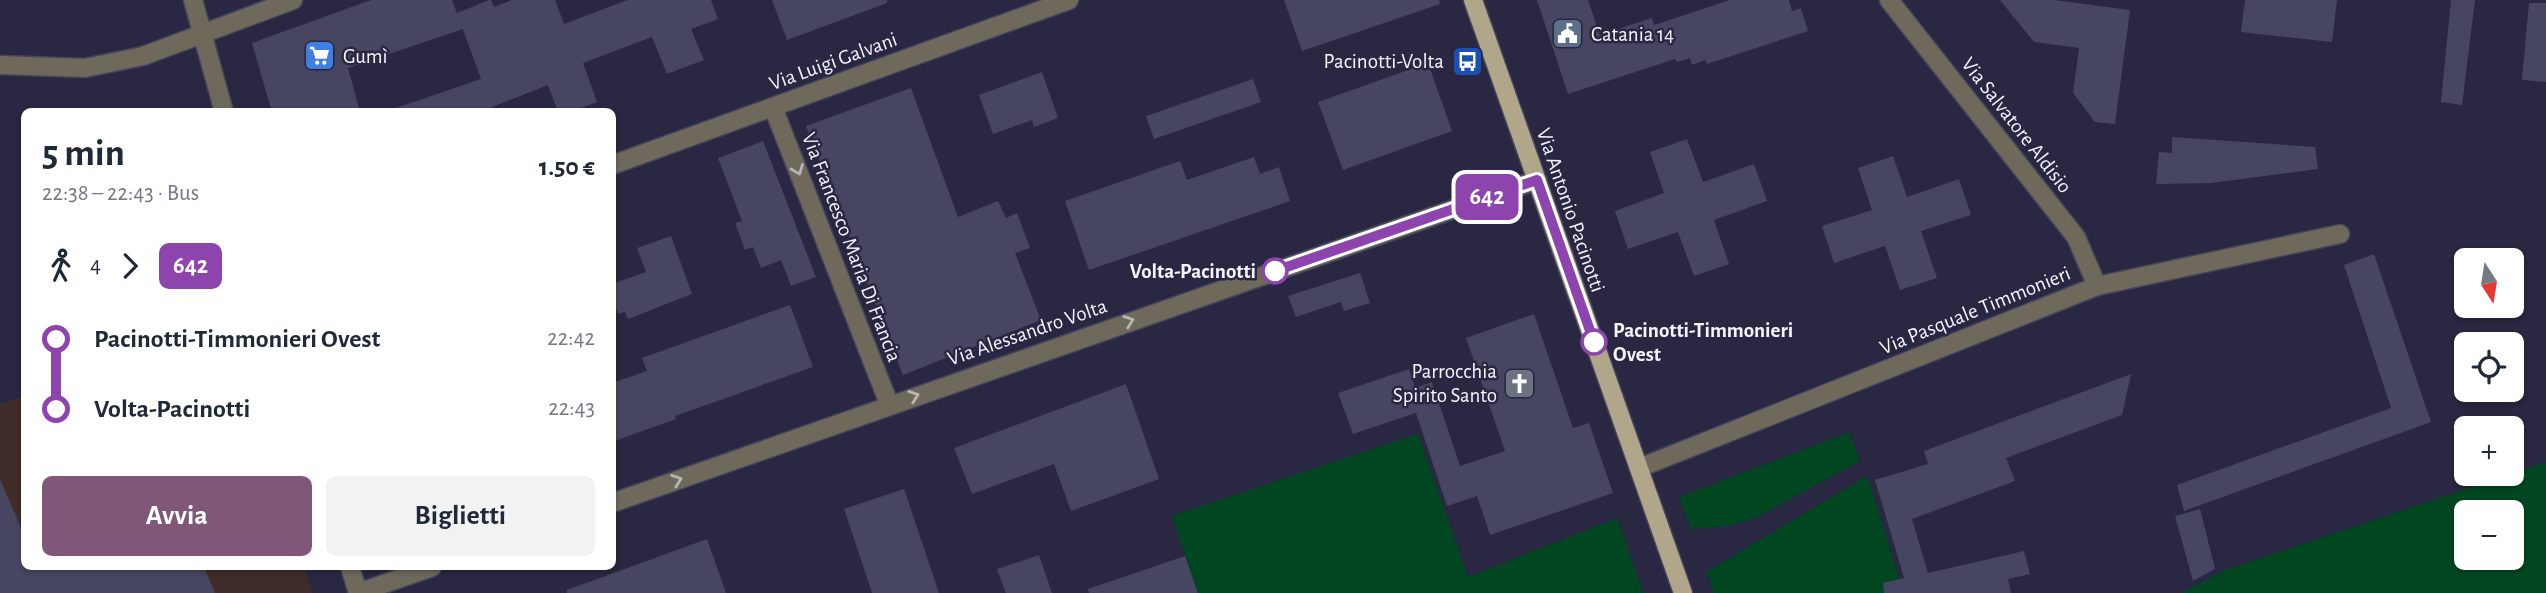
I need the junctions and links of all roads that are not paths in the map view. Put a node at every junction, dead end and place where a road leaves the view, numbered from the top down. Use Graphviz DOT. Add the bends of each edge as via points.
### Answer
graph roads {
  1 [pos="193,0"];
  2 [pos="293,0"];
  3 [pos="1069,0"];
  4 [pos="1473,0"];
  5 [pos="1889,0"];
  6 [pos="1036,5"];
  7 [pos="203,34"];
  8 [pos="0,65"];
  9 [pos="773,107"];
  10 [pos="223,108"];
  11 [pos="616,163"];
  12 [pos="1537,180"];
  13 [pos="2340,234"];
  14 [pos="2097,286"];
  15 [pos="889,404"];
  16 [pos="1639,468"];
  17 [pos="616,502"];
  18 [pos="351,570"];
  19 [pos="423,570"];
  20 [pos="358,593"];
  21 [pos="1683,593"];
  1 -- 7 [label="street"];
  2 -- 7 [label="street"];
  3 -- 6 [label="street, Via Luigi Galvani"];
  4 -- 12 [label="main road, Via Antonio Pacinotti"];
  5 -- 14 [label="street, Via Salvatore Aldisio" via="2076,237"];
  6 -- 9 [label="street, Via Luigi Galvani"];
  7 -- 8 [label="street" via="143,57 85,68"];
  7 -- 10 [label="street"];
  9 -- 11 [label="street, Via Luigi Galvani"];
  9 -- 15 [label="street, Via Francesco Maria Di Francia, one-way"];
  15 -- 12 [label="street, Via Alessandro Volta, one-way"];
  12 -- 16 [label="main road, Via Antonio Pacinotti"];
  13 -- 14 [label="street, Via Pasquale Timmonieri"];
  14 -- 16 [label="street, Via Pasquale Timmonieri"];
  17 -- 15 [label="street, Via Alessandro Volta, one-way"];
  16 -- 21 [label="main road, Via Antonio Pacinotti"];
  18 -- 20 [label="street"];
  19 -- 20 [label="street"];
}
